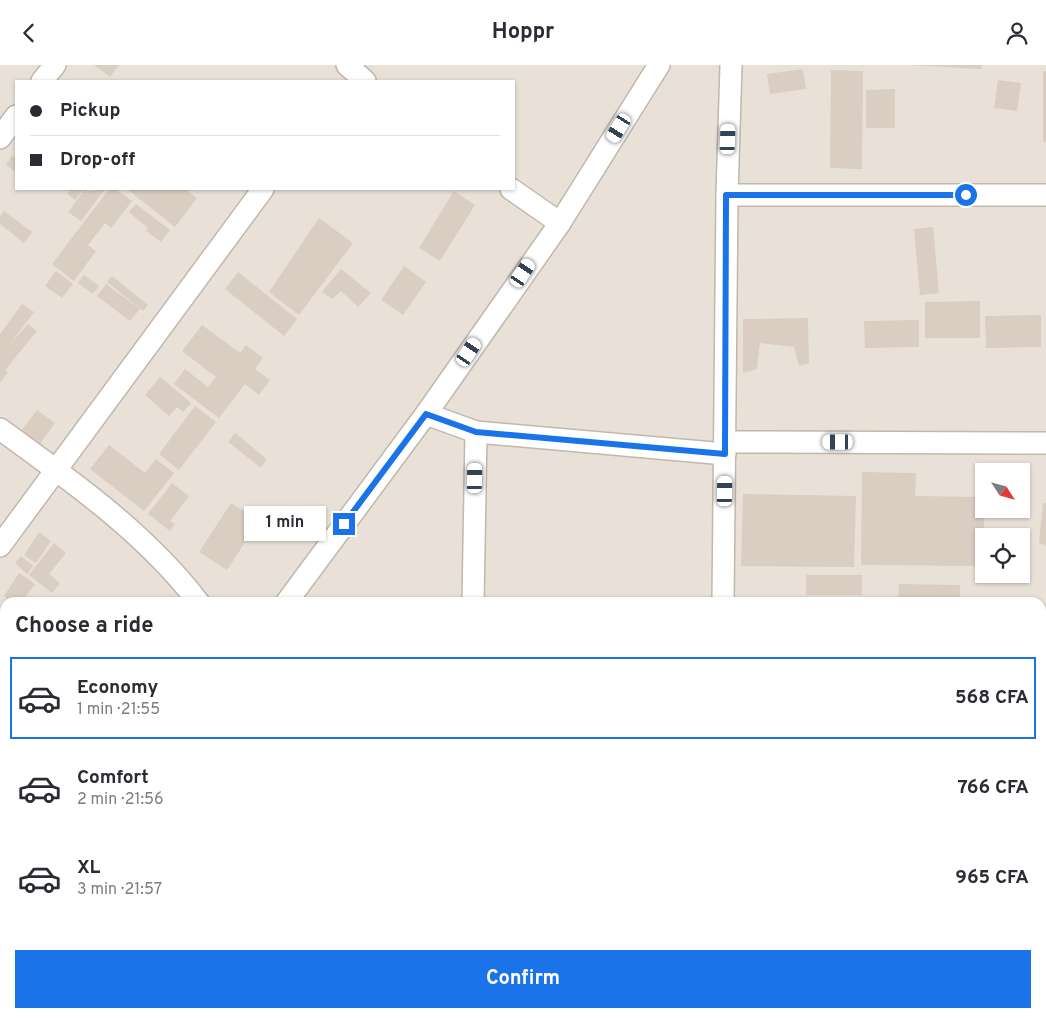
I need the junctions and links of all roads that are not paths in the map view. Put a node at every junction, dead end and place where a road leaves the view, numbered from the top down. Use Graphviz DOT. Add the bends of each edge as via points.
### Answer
graph roads {
  1 [pos="55,65"];
  2 [pos="659,65"];
  3 [pos="731,65"];
  4 [pos="43,80"];
  5 [pos="262,190"];
  6 [pos="511,190"];
  7 [pos="726,195"];
  8 [pos="1046,195"];
  9 [pos="560,223"];
  10 [pos="426,414"];
  11 [pos="0,429"];
  12 [pos="476,432"];
  13 [pos="1046,443"];
  14 [pos="725,448"];
  15 [pos="57,471"];
  16 [pos="0,546"];
  17 [pos="195,597"];
  18 [pos="290,597"];
  19 [pos="473,597"];
  20 [pos="723,597"];
  1 -- 4 [label="street"];
  2 -- 9 [label="street"];
  3 -- 7 [label="street"];
  5 -- 15 [label="street"];
  6 -- 9 [label="street"];
  7 -- 8 [label="street"];
  7 -- 14 [label="street"];
  9 -- 10 [label="street"];
  10 -- 12 [label="street"];
  10 -- 18 [label="street"];
  11 -- 15 [label="street"];
  12 -- 14 [label="street"];
  12 -- 19 [label="street"];
  13 -- 14 [label="street"];
  14 -- 20 [label="street"];
  15 -- 16 [label="street"];
  15 -- 17 [label="street" via="138,537"];
}
